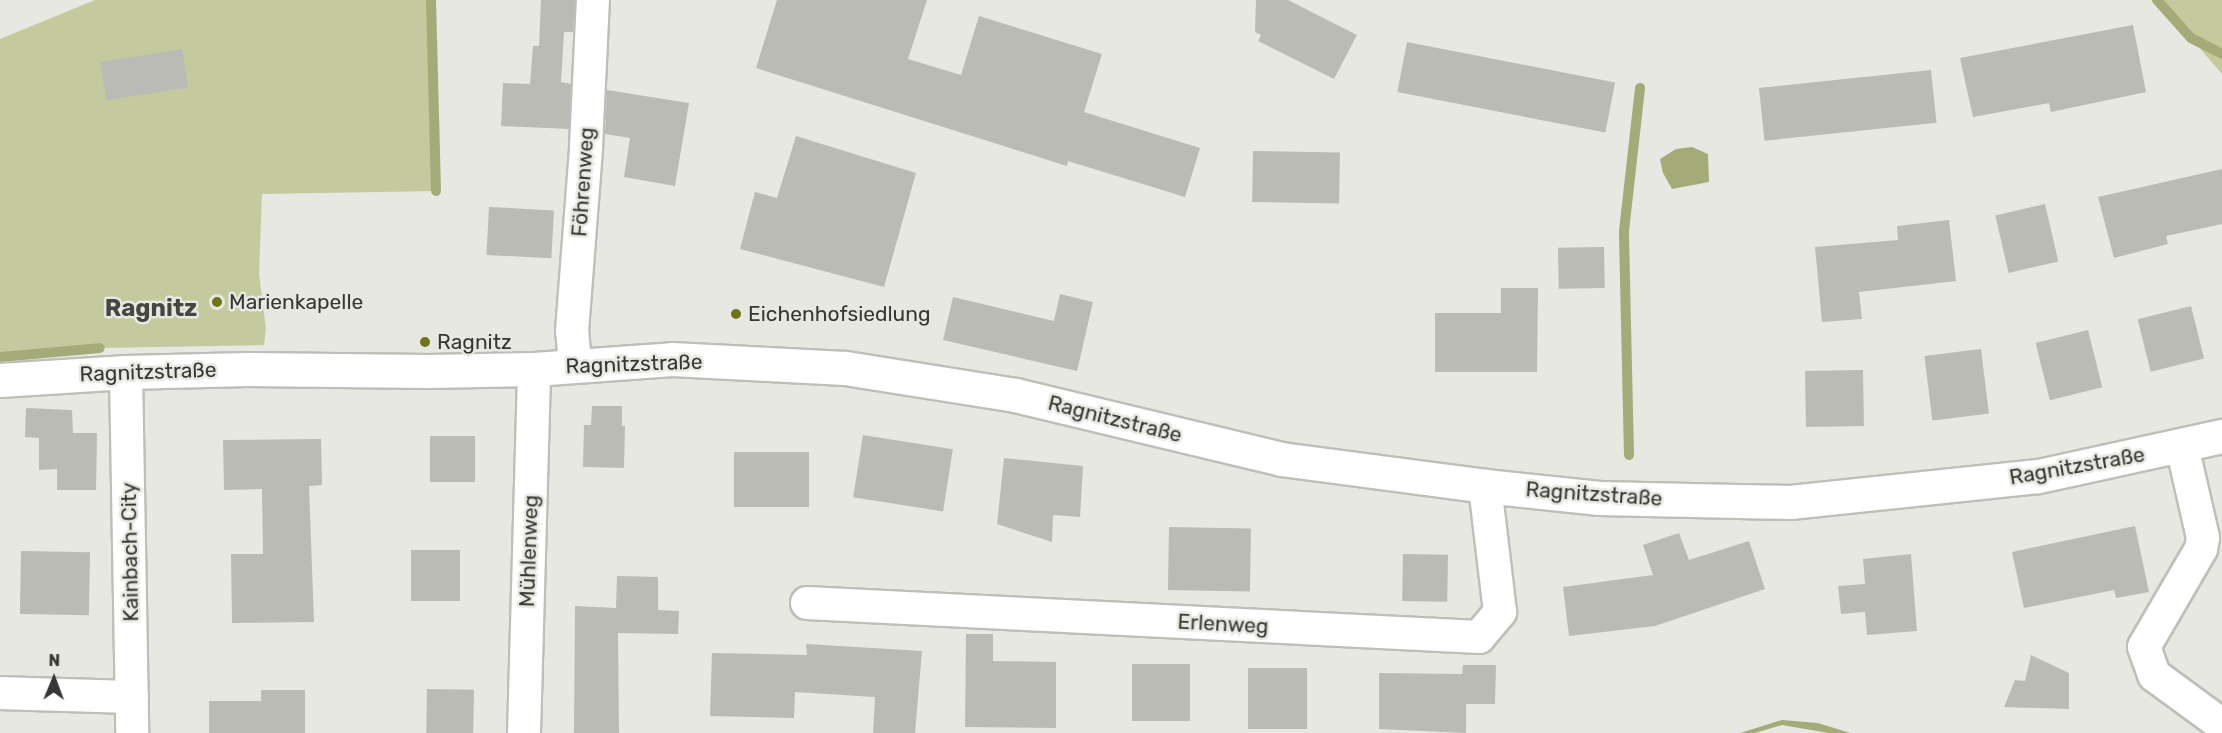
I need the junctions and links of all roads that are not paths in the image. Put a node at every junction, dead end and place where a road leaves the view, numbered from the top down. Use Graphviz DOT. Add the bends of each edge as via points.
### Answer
graph roads {
  1 [pos="594,0"];
  2 [pos="575,364"];
  3 [pos="534,369"];
  4 [pos="126,372"];
  5 [pos="0,380"];
  6 [pos="2222,436"];
  7 [pos="2182,446"];
  8 [pos="1485,486"];
  9 [pos="807,603"];
  10 [pos="0,693"];
  11 [pos="132,697"];
  12 [pos="2222,725"];
  13 [pos="132,733"];
  14 [pos="524,733"];
  1 -- 2 [label="street, Föhrenweg" via="572,331"];
  2 -- 3 [label="main road, Ragnitzstraße"];
  2 -- 8 [label="main road, Ragnitzstraße" via="672,359 845,368 1015,395 1281,459"];
  3 -- 4 [label="main road, Ragnitzstraße"];
  3 -- 14 [label="street, Mühlenweg"];
  4 -- 5 [label="main road, Ragnitzstraße"];
  4 -- 11 [label="street, Kainbach-City"];
  6 -- 7 [label="main road, Ragnitzstraße"];
  7 -- 8 [label="main road, Ragnitzstraße" via="2038,476 1790,502 1599,498"];
  7 -- 12 [label="street" via="2203,538 2144,647 2154,675"];
  8 -- 9 [label="street, Erlenweg" via="1500,612 1479,637"];
  10 -- 11 [label="street"];
  11 -- 13 [label="street, Kainbach-City"];
}
